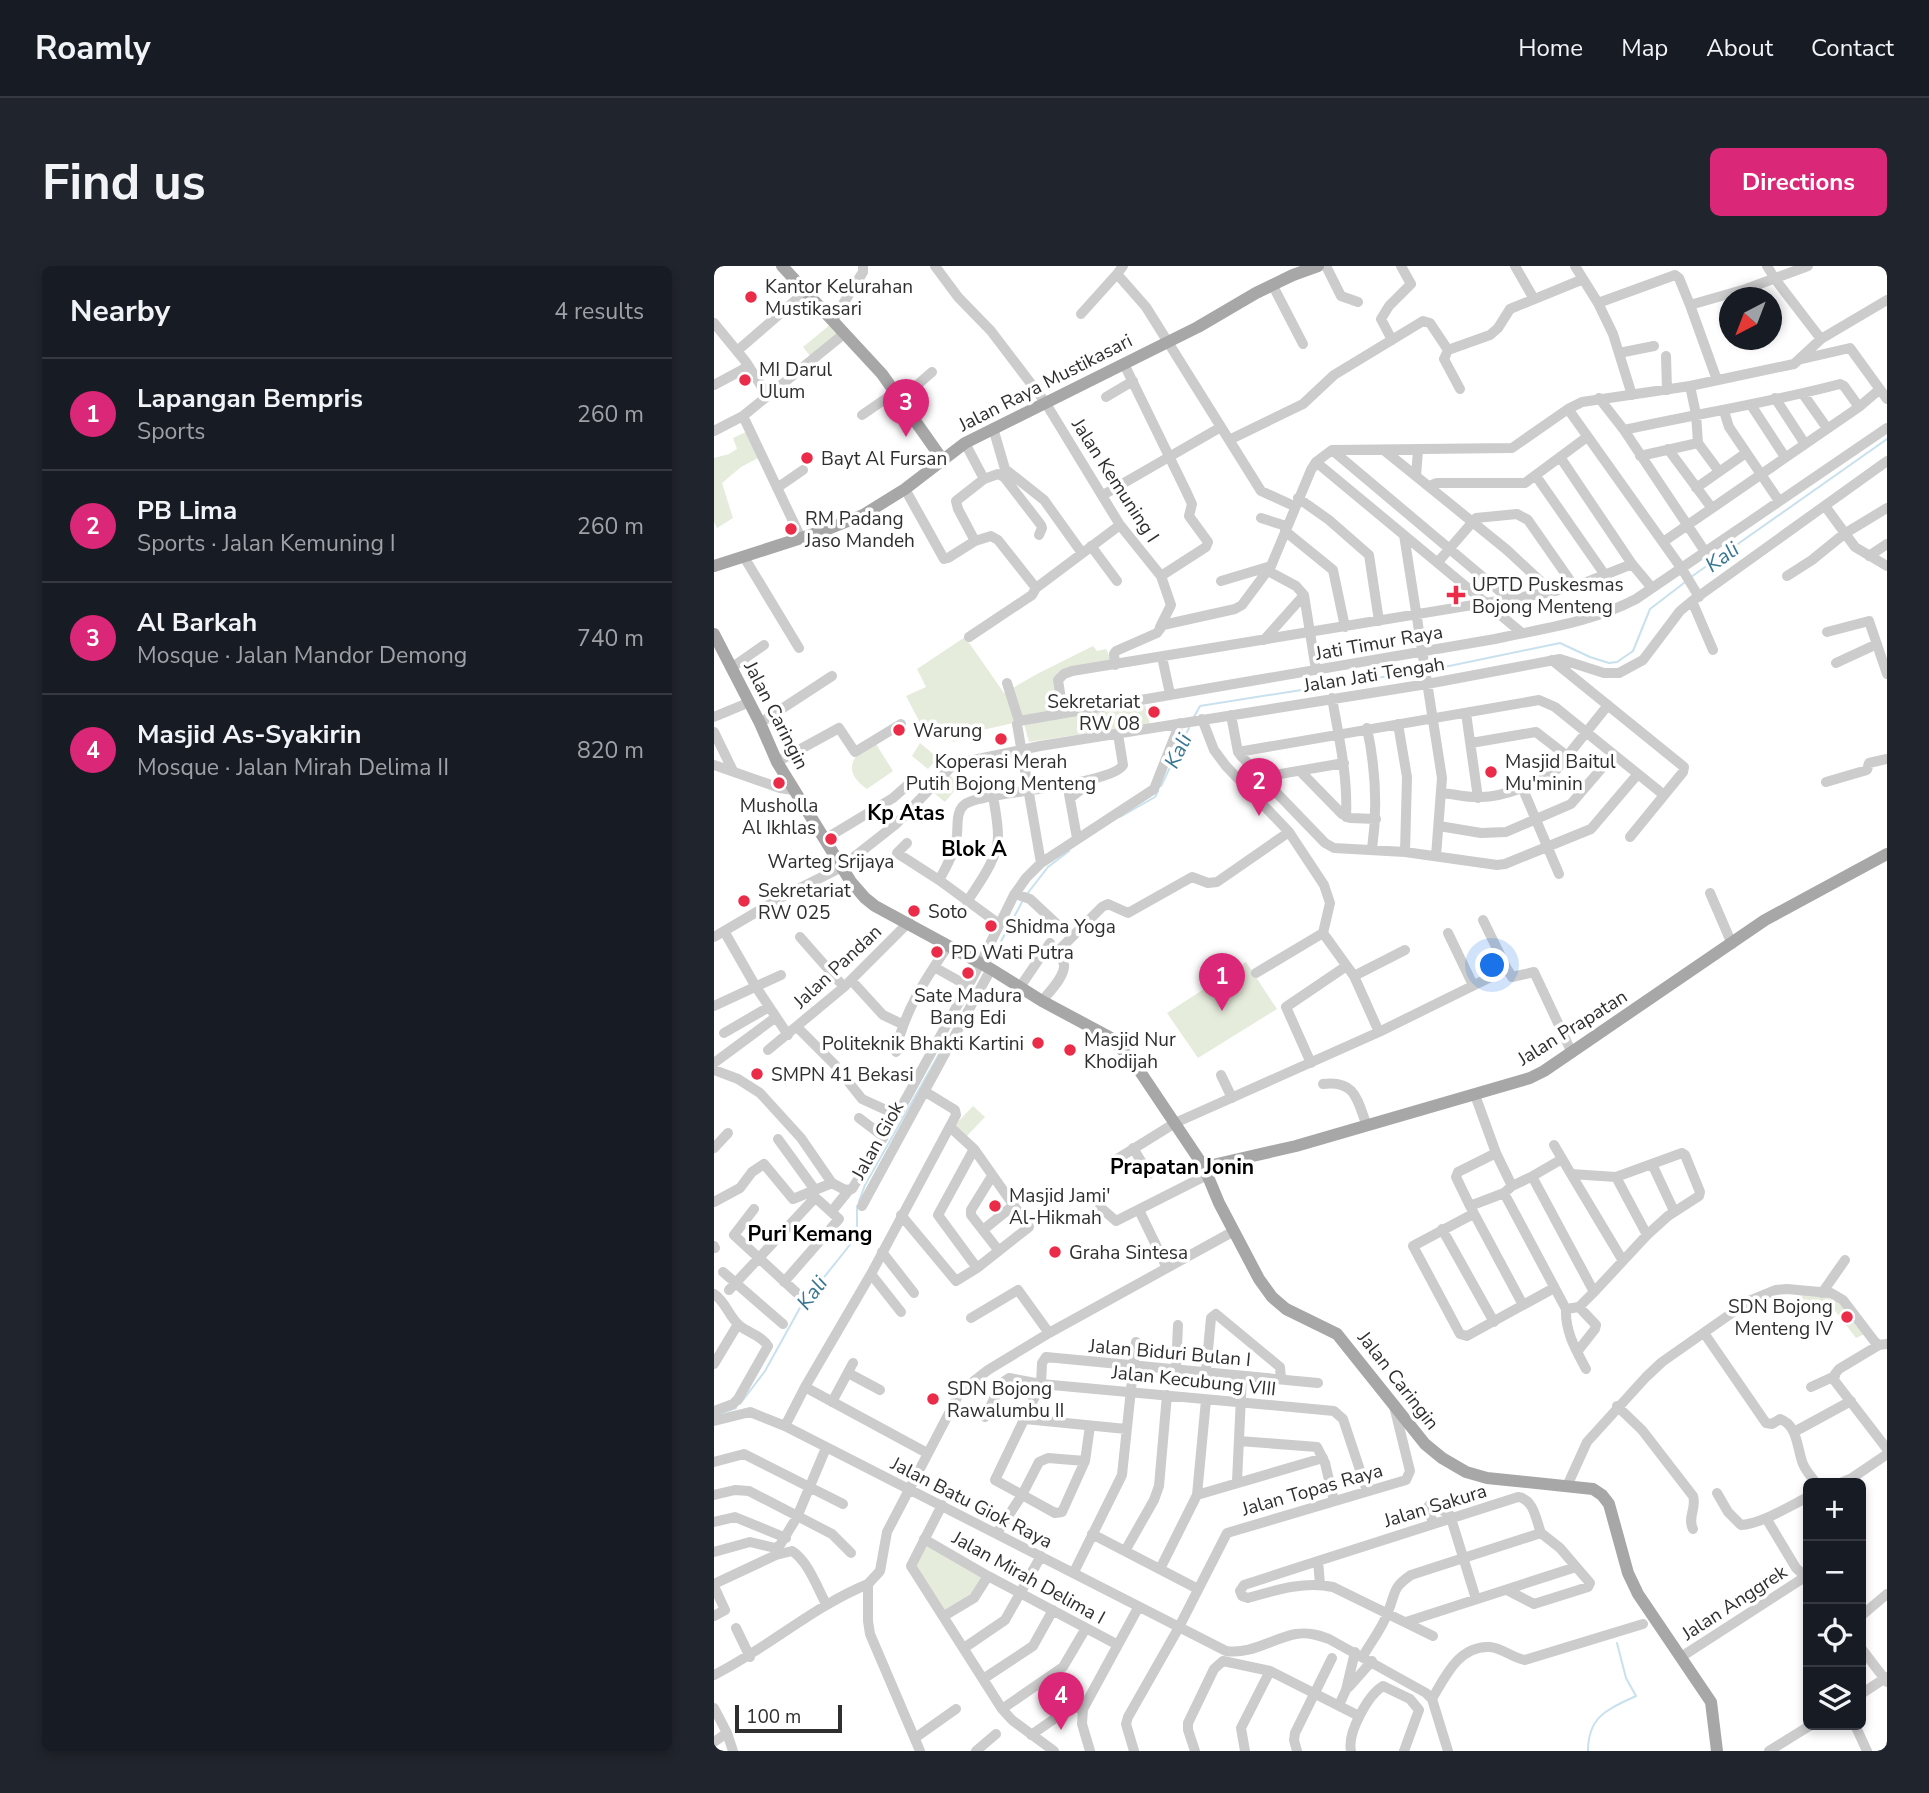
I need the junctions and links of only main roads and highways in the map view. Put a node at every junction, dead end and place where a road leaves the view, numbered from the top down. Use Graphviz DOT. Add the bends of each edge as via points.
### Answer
graph roads {
  1 [pos="782,266"];
  2 [pos="1318,266"];
  3 [pos="1290,270"];
  4 [pos="942,459"];
  5 [pos="714,566"];
  6 [pos="714,634"];
  7 [pos="1887,854"];
  8 [pos="1205,1171"];
  9 [pos="1717,1751"];
  1 -- 4 [label="main road" via="881,374"];
  2 -- 3 [label="main road, Jalan Raya Mustikasari"];
  3 -- 4 [label="main road, Jalan Raya Mustikasari" via="1273,286 993,428"];
  4 -- 5 [label="main road, Jalan Raya Mustikasari" via="863,515"];
  6 -- 8 [label="main road, Jalan Caringin" via="793,790 865,898 1113,1039 1139,1070"];
  7 -- 8 [label="main road, Jalan Prapatan" via="1765,919 1530,1078"];
  8 -- 9 [label="main road, Jalan Caringin" via="1272,1297 1286,1309 1337,1334 1425,1444 1452,1465 1486,1478 1593,1489 1602,1494 1637,1594 1711,1702"];
}
